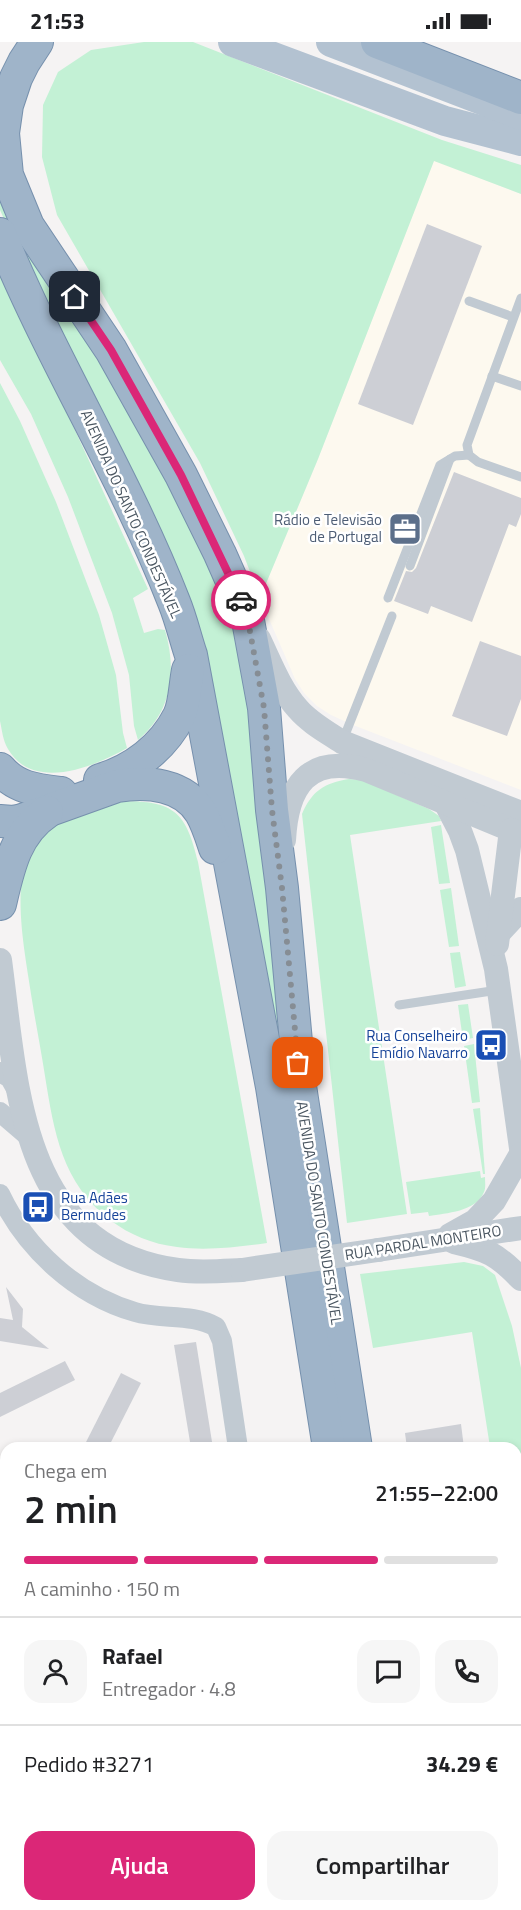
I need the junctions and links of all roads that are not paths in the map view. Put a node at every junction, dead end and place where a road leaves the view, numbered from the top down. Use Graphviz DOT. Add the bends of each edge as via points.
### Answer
graph roads {
  1 [pos="37,42"];
  2 [pos="233,42"];
  3 [pos="284,42"];
  4 [pos="330,42"];
  5 [pos="377,42"];
  6 [pos="517,114"];
  7 [pos="521,141"];
  8 [pos="0,234"];
  9 [pos="521,298"];
  10 [pos="469,301"];
  11 [pos="513,317"];
  12 [pos="492,376"];
  13 [pos="521,386"];
  14 [pos="469,455"];
  15 [pos="450,459"];
  16 [pos="521,477"];
  17 [pos="410,566"];
  18 [pos="388,598"];
  19 [pos="247,615"];
  20 [pos="392,616"];
  21 [pos="191,655"];
  22 [pos="342,742"];
  23 [pos="0,769"];
  24 [pos="58,800"];
  25 [pos="446,804"];
  26 [pos="0,806"];
  27 [pos="0,821"];
  28 [pos="509,821"];
  29 [pos="475,878"];
  30 [pos="282,888"];
  31 [pos="0,904"];
  32 [pos="521,909"];
  33 [pos="240,916"];
  34 [pos="497,935"];
  35 [pos="0,960"];
  36 [pos="498,980"];
  37 [pos="2,999"];
  38 [pos="399,1005"];
  39 [pos="7,1075"];
  40 [pos="0,1112"];
  41 [pos="28,1137"];
  42 [pos="521,1148"];
  43 [pos="521,1154"];
  44 [pos="0,1194"];
  45 [pos="521,1228"];
  46 [pos="443,1239"];
  47 [pos="521,1279"];
  48 [pos="237,1442"];
  49 [pos="328,1442"];
  50 [pos="355,1442"];
  1 -- 19 [label="highway, AVENIDA DO SANTO CONDESTÁVEL" via="16,78 7,105 3,133 7,176 28,226 111,350 181,475"];
  2 -- 7 [label="main road" via="445,121"];
  3 -- 6 [label="main road"];
  4 -- 6 [label="main road"];
  5 -- 6 [label="highway" via="436,64"];
  8 -- 21 [label="highway, AVENIDA DO SANTO CONDESTÁVEL" via="144,535 174,603"];
  9 -- 11 [label="lane"];
  10 -- 11 [label="lane"];
  11 -- 12 [label="lane"];
  12 -- 13 [label="lane"];
  12 -- 14 [label="lane" via="467,445"];
  14 -- 15 [label="lane"];
  14 -- 16 [label="lane"];
  15 -- 17 [label="lane"];
  15 -- 18 [label="lane" via="440,465"];
  19 -- 22 [label="street" via="297,708"];
  19 -- 30 [label="highway, AVENIDA DO SANTO CONDESTÁVEL" via="264,708"];
  20 -- 22 [label="lane"];
  21 -- 24 [label="highway" via="180,715 157,746 132,767"];
  21 -- 33 [label="highway, AVENIDA DO SANTO CONDESTÁVEL"];
  22 -- 28 [label="street"];
  23 -- 24 [label="highway" via="21,786"];
  24 -- 26 [label="highway"];
  24 -- 27 [label="highway" via="13,822"];
  24 -- 31 [label="highway" via="36,819 20,842 10,862"];
  24 -- 33 [label="highway" via="132,783 177,791 200,812"];
  25 -- 28 [label="street"];
  25 -- 29 [label="street" via="460,831"];
  25 -- 30 [label="street" via="349,766 325,767 311,773 290,799 285,818"];
  28 -- 29 [label="street"];
  28 -- 34 [label="street"];
  29 -- 36 [label="street"];
  30 -- 50 [label="highway, AVENIDA DO SANTO CONDESTÁVEL" via="300,1086"];
  32 -- 34 [label="street"];
  33 -- 49 [label="highway, AVENIDA DO SANTO CONDESTÁVEL" via="289,1188"];
  34 -- 36 [label="street"];
  35 -- 37 [label="street, RUA PARDAL MONTEIRO"];
  36 -- 38 [label="lane"];
  36 -- 42 [label="street"];
  37 -- 39 [label="street, RUA PARDAL MONTEIRO"];
  39 -- 41 [label="street, RUA PARDAL MONTEIRO"];
  40 -- 41 [label="street"];
  41 -- 46 [label="street, RUA PARDAL MONTEIRO, bridge" via="56,1198 76,1222 102,1243 150,1264 205,1272 242,1270"];
  43 -- 46 [label="street" via="494,1201 475,1221"];
  44 -- 48 [label="street" via="36,1250 94,1295 135,1312 197,1319 216,1327 222,1341"];
  45 -- 46 [label="street, RUA PARDAL MONTEIRO"];
  46 -- 47 [label="street" via="479,1248 501,1259"];
}
